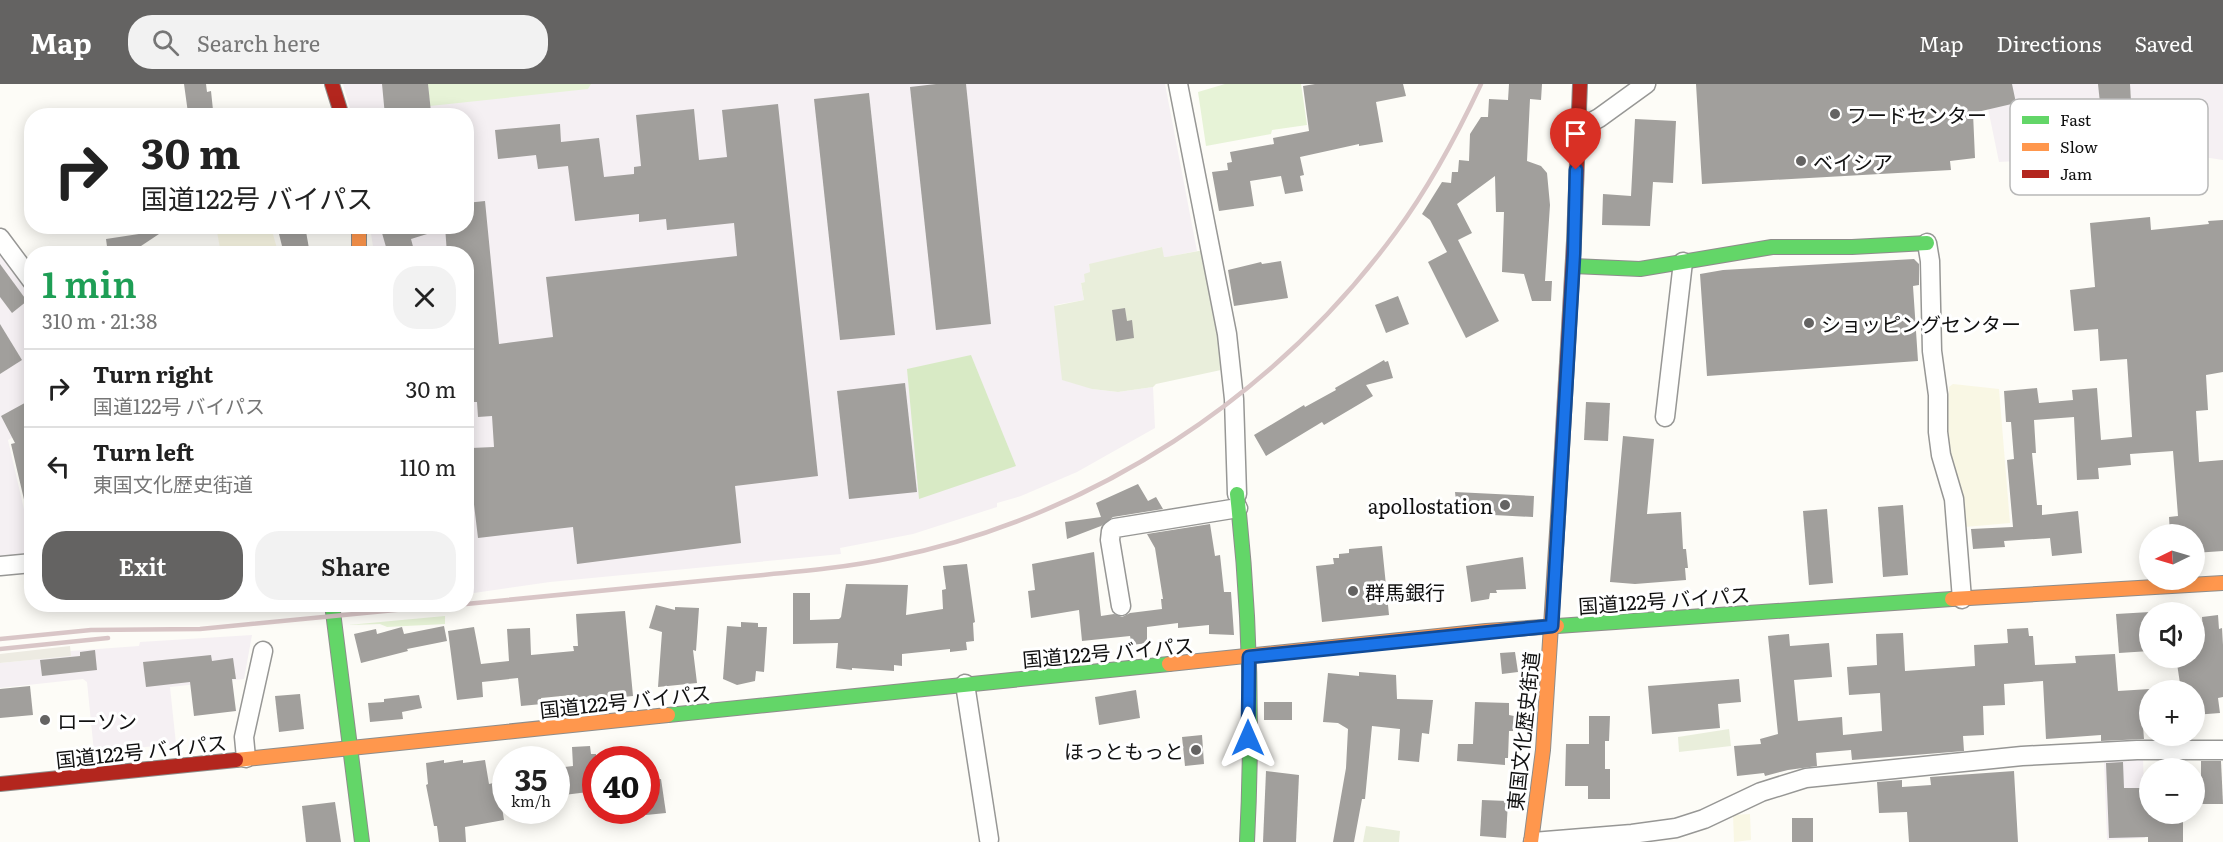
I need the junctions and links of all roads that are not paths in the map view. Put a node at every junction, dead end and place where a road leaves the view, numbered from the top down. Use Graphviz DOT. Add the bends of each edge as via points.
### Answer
graph roads {
  1 [pos="332,84"];
  2 [pos="1580,84"];
  3 [pos="1646,84"];
  4 [pos="1185,85"];
  5 [pos="340,108"];
  6 [pos="1578,129"];
  7 [pos="0,238"];
  8 [pos="1927,243"];
  9 [pos="1683,262"];
  10 [pos="1573,266"];
  11 [pos="24,270"];
  12 [pos="1665,417"];
  13 [pos="1238,501"];
  14 [pos="24,564"];
  15 [pos="0,566"];
  16 [pos="2223,584"];
  17 [pos="1962,599"];
  18 [pos="1120,606"];
  19 [pos="333,612"];
  20 [pos="1552,626"];
  21 [pos="262,651"];
  22 [pos="1249,657"];
  23 [pos="965,684"];
  24 [pos="349,748"];
  25 [pos="2223,750"];
  26 [pos="246,758"];
  27 [pos="0,784"];
  28 [pos="989,839"];
  29 [pos="362,842"];
  30 [pos="1247,842"];
  31 [pos="1532,842"];
  1 -- 5 [label="main road"];
  2 -- 6 [label="main road, 東国文化歴史街道"];
  3 -- 6 [label="street"];
  4 -- 13 [label="street" via="1227,334"];
  6 -- 10 [label="main road, 東国文化歴史街道"];
  7 -- 11 [label="street"];
  8 -- 9 [label="main road" via="1772,248"];
  8 -- 17 [label="street" via="1938,432 1954,499"];
  9 -- 10 [label="main road" via="1640,269"];
  9 -- 12 [label="street"];
  10 -- 20 [label="main road, 東国文化歴史街道"];
  13 -- 18 [label="street" via="1120,525 1111,531"];
  13 -- 22 [label="main road"];
  14 -- 15 [label="street"];
  16 -- 17 [label="main road, 国道122号 バイパス"];
  17 -- 20 [label="main road, 国道122号 バイパス"];
  19 -- 24 [label="main road"];
  20 -- 22 [label="main road, 国道122号 バイパス"];
  20 -- 31 [label="main road, 東国文化歴史街道" via="1544,750"];
  21 -- 26 [label="street" via="244,737"];
  22 -- 23 [label="main road, 国道122号 バイパス"];
  22 -- 30 [label="main road"];
  23 -- 24 [label="main road, 国道122号 バイパス"];
  23 -- 28 [label="street"];
  24 -- 26 [label="main road, 国道122号 バイパス"];
  24 -- 29 [label="main road"];
  25 -- 31 [label="street" via="2022,756 1806,778 1761,792 1676,828"];
  26 -- 27 [label="main road, 国道122号 バイパス"];
}
